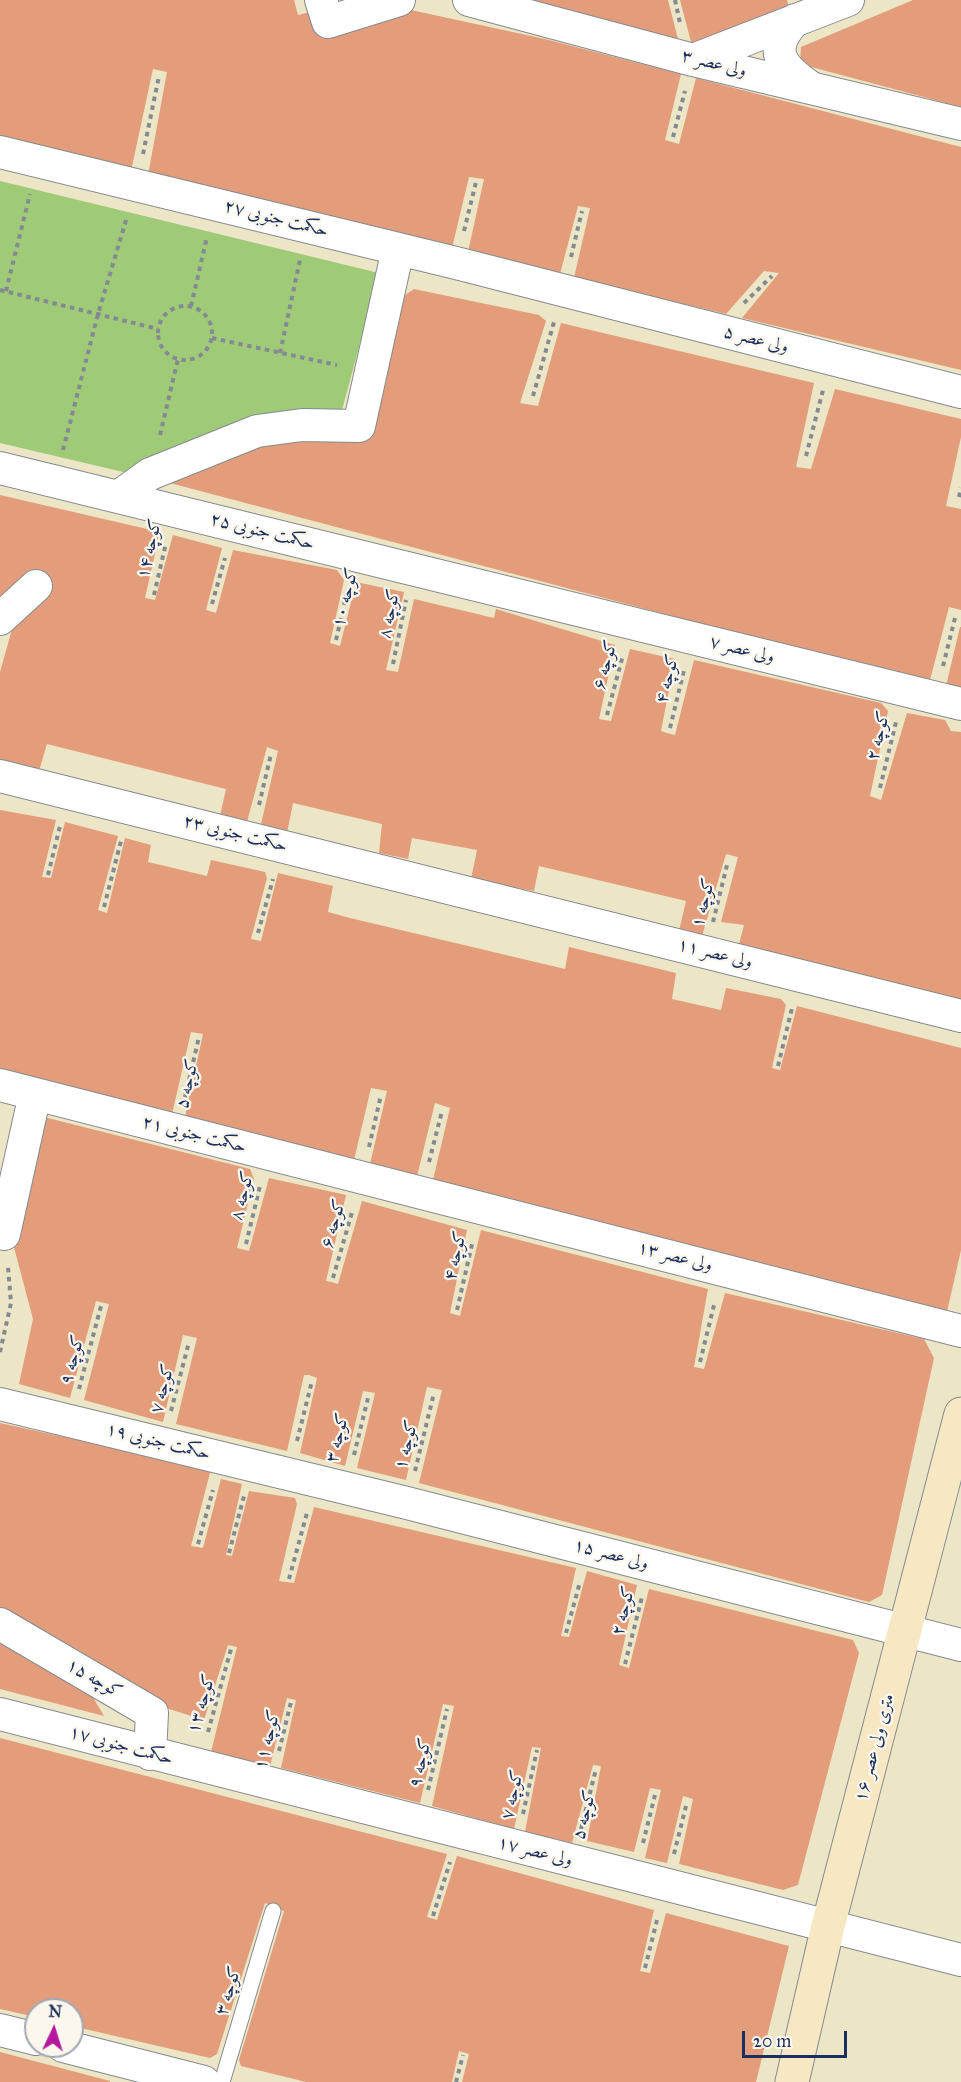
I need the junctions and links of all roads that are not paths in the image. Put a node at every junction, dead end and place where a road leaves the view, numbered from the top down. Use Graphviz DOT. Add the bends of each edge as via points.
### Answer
graph roads {
  1 [pos="321,0"];
  2 [pos="399,0"];
  3 [pos="469,0"];
  4 [pos="848,0"];
  5 [pos="795,20"];
  6 [pos="693,60"];
  7 [pos="810,87"];
  8 [pos="961,124"];
  9 [pos="0,152"];
  10 [pos="398,249"];
  11 [pos="557,289"];
  12 [pos="961,392"];
  13 [pos="0,468"];
  14 [pos="118,496"];
  15 [pos="36,586"];
  16 [pos="523,595"];
  17 [pos="0,619"];
  18 [pos="948,701"];
  19 [pos="0,776"];
  20 [pos="469,892"];
  21 [pos="961,1016"];
  22 [pos="0,1085"];
  23 [pos="35,1094"];
  24 [pos="375,1181"];
  25 [pos="4,1234"];
  26 [pos="961,1331"];
  27 [pos="0,1404"];
  28 [pos="961,1414"];
  29 [pos="302,1477"];
  30 [pos="0,1624"];
  31 [pos="906,1631"];
  32 [pos="961,1645"];
  33 [pos="0,1714"];
  34 [pos="150,1754"];
  35 [pos="257,1781"];
  36 [pos="273,1911"];
  37 [pos="828,1926"];
  38 [pos="961,1960"];
  39 [pos="0,2030"];
  40 [pos="24,2036"];
  41 [pos="84,2051"];
  42 [pos="204,2082"];
  43 [pos="222,2082"];
  44 [pos="792,2082"];
  1 -- 2 [label="street" via="328,22"];
  3 -- 6 [label="street, ولی عصر ۳"];
  4 -- 5 [label="street"];
  5 -- 6 [label="street"];
  5 -- 7 [label="street" via="783,32 778,44 780,56 791,73"];
  6 -- 7 [label="street, ولی عصر ۳"];
  7 -- 8 [label="street, ولی عصر ۳"];
  9 -- 10 [label="street, حکمت جنوبی ۲۷"];
  10 -- 11 [label="street, حکمت جنوبی ۲۷"];
  10 -- 14 [label="street" via="359,426 302,425 257,431 150,474"];
  11 -- 12 [label="street, ولی عصر ۵"];
  13 -- 14 [label="street, حکمت جنوبی ۲۵"];
  14 -- 16 [label="street, حکمت جنوبی ۲۵"];
  15 -- 17 [label="street"];
  16 -- 18 [label="street, ولی عصر ۷"];
  19 -- 20 [label="street, حکمت جنوبی ۲۳"];
  20 -- 21 [label="street, ولی عصر ۱۱"];
  22 -- 23 [label="street, حکمت جنوبی ۲۱"];
  23 -- 24 [label="street, حکمت جنوبی ۲۱"];
  23 -- 25 [label="street"];
  24 -- 26 [label="street, ولی عصر ۱۳"];
  27 -- 29 [label="street, حکمت جنوبی ۱۹"];
  28 -- 31 [label="street, ۱۶ متری ولی عصر"];
  29 -- 31 [label="street, ولی عصر ۱۵"];
  30 -- 34 [label="street, کوچه ۱۵" via="152,1713"];
  31 -- 32 [label="street, ولی عصر ۱۵"];
  31 -- 37 [label="street, ۱۶ متری ولی عصر"];
  33 -- 34 [label="street, حکمت جنوبی ۱۷"];
  34 -- 35 [label="street, حکمت جنوبی ۱۷"];
  35 -- 37 [label="street, ولی عصر ۱۷"];
  36 -- 43 [label="lane, کوچه ۳"];
  37 -- 38 [label="street, ولی عصر ۱۷"];
  37 -- 44 [label="street, ۱۶ متری ولی عصر"];
  39 -- 40 [label="street"];
  41 -- 42 [label="street"];
}
